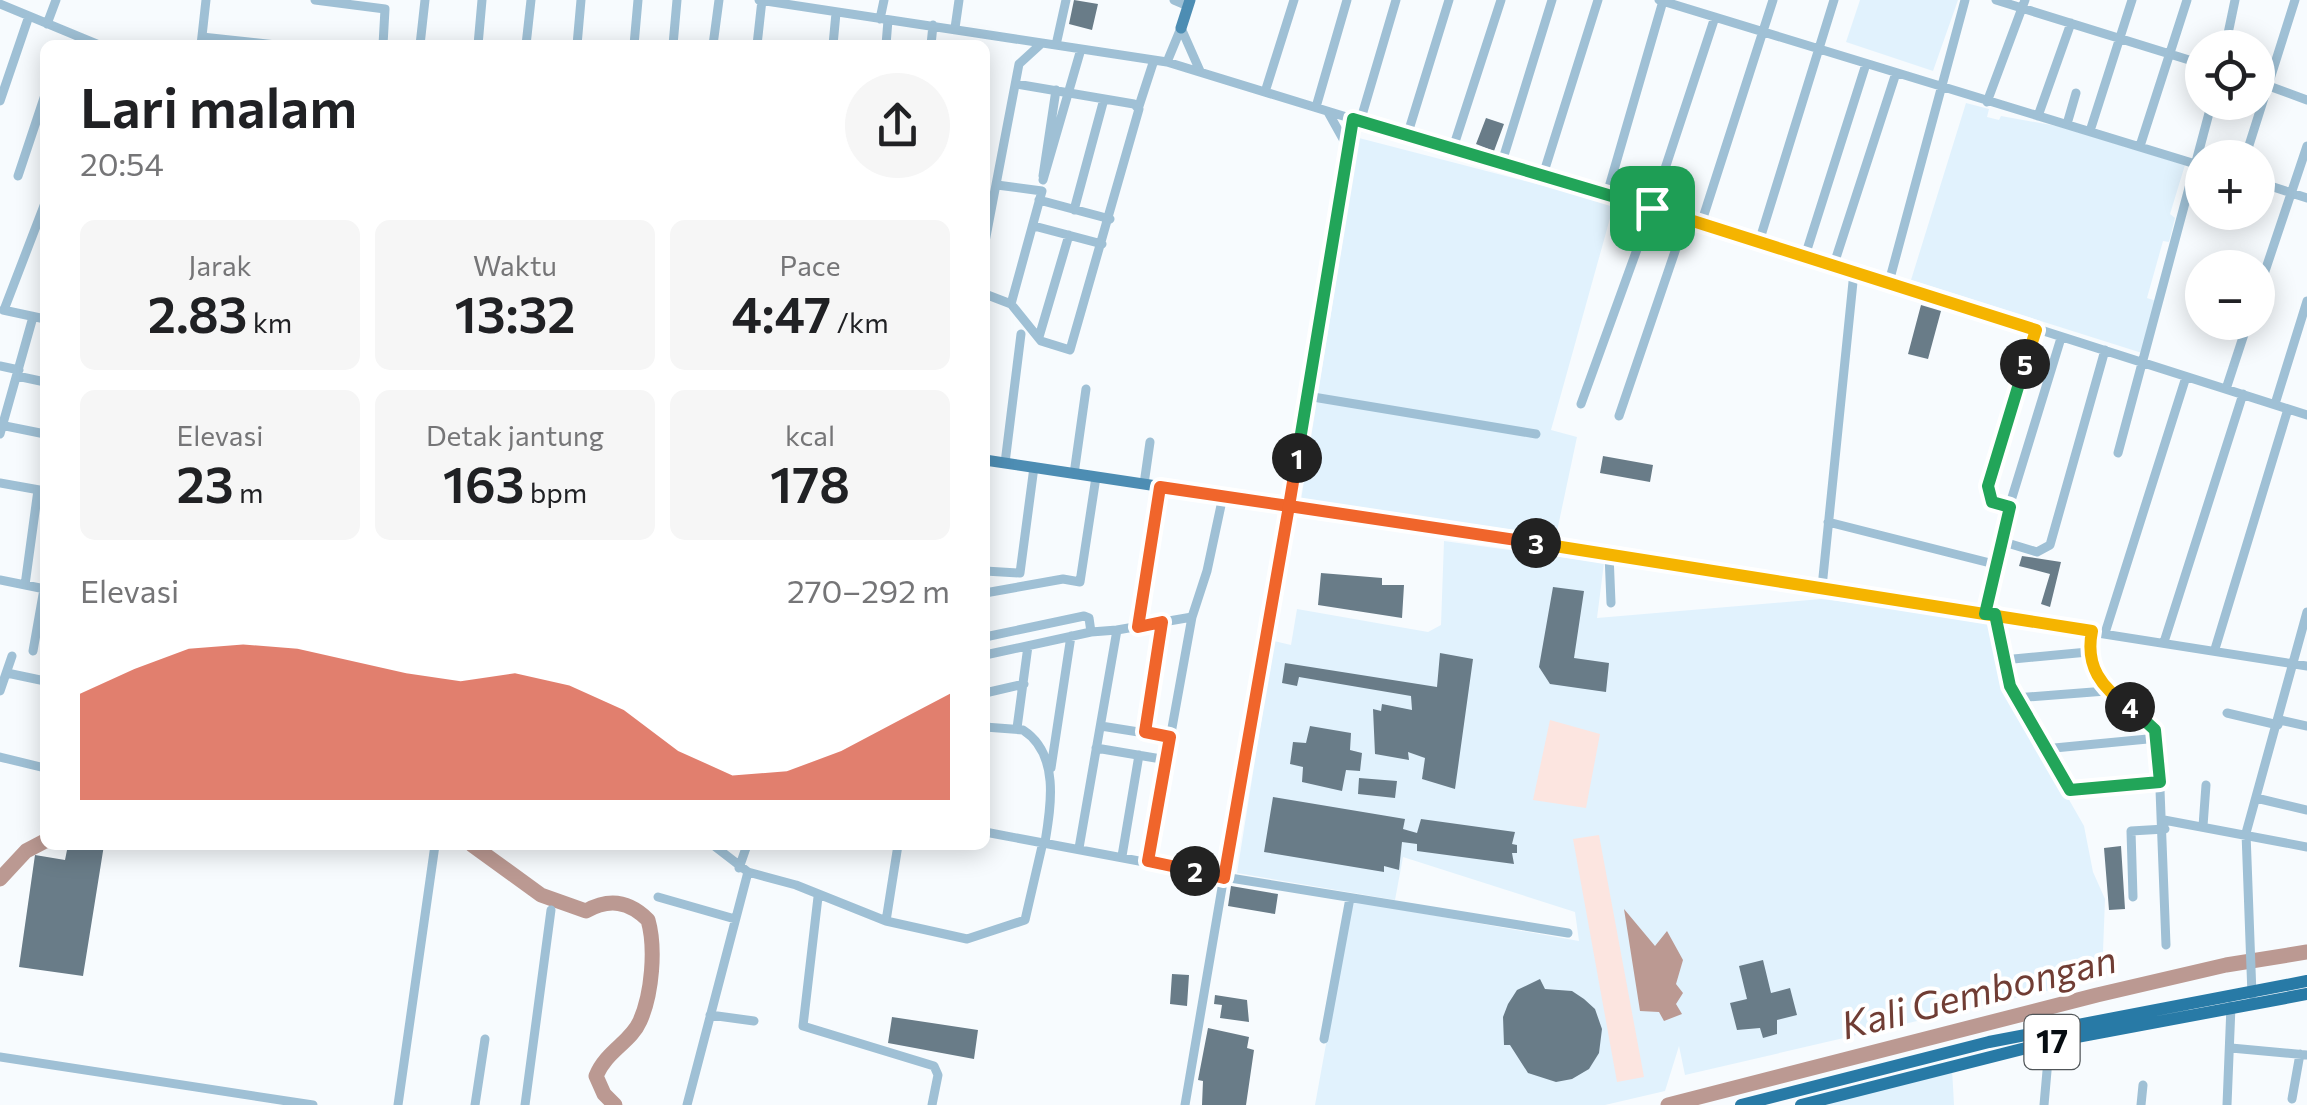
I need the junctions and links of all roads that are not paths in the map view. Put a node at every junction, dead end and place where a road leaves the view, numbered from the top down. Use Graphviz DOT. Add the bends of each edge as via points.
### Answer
graph roads {
  1 [pos="23,0"];
  2 [pos="56,0"];
  3 [pos="206,0"];
  4 [pos="316,0"];
  5 [pos="425,0"];
  6 [pos="482,0"];
  7 [pos="530,0"];
  8 [pos="581,0"];
  9 [pos="638,0"];
  10 [pos="678,0"];
  11 [pos="719,0"];
  12 [pos="761,0"];
  13 [pos="884,0"];
  14 [pos="959,0"];
  15 [pos="1066,0"];
  16 [pos="1174,0"];
  17 [pos="1294,0"];
  18 [pos="1348,0"];
  19 [pos="1396,0"];
  20 [pos="1450,0"];
  21 [pos="1502,0"];
  22 [pos="1552,0"];
  23 [pos="1598,0"];
  24 [pos="1661,0"];
  25 [pos="1772,0"];
  26 [pos="1834,0"];
  27 [pos="1965,0"];
  28 [pos="1996,0"];
  29 [pos="2132,0"];
  30 [pos="2187,0"];
  31 [pos="2235,0"];
  32 [pos="2295,0"];
  33 [pos="329,1"];
  34 [pos="799,3"];
  35 [pos="1189,3"];
  36 [pos="0,4"];
  37 [pos="386,4"];
  38 [pos="1688,4"];
  39 [pos="2024,4"];
  40 [pos="836,13"];
  41 [pos="24,14"];
  42 [pos="1715,17"];
  43 [pos="884,20"];
  44 [pos="2071,22"];
  45 [pos="47,24"];
  46 [pos="933,25"];
  47 [pos="955,28"];
  48 [pos="1181,28"];
  49 [pos="2229,30"];
  50 [pos="66,31"];
  51 [pos="974,32"];
  52 [pos="1763,32"];
  53 [pos="2121,38"];
  54 [pos="63,40"];
  55 [pos="87,40"];
  56 [pos="202,40"];
  57 [pos="383,40"];
  58 [pos="421,40"];
  59 [pos="478,40"];
  60 [pos="526,40"];
  61 [pos="577,40"];
  62 [pos="634,40"];
  63 [pos="674,40"];
  64 [pos="715,40"];
  65 [pos="757,40"];
  66 [pos="833,40"];
  67 [pos="886,40"];
  68 [pos="932,40"];
  69 [pos="973,40"];
  70 [pos="1042,43"];
  71 [pos="1056,45"];
  72 [pos="1081,49"];
  73 [pos="1819,50"];
  74 [pos="2275,51"];
  75 [pos="2170,54"];
  76 [pos="2185,59"];
  77 [pos="1154,60"];
  78 [pos="1168,62"];
  79 [pos="1866,64"];
  80 [pos="1200,70"];
  81 [pos="1896,73"];
  82 [pos="1016,84"];
  83 [pos="1940,86"];
  84 [pos="2275,89"];
  85 [pos="1056,90"];
  86 [pos="1071,92"];
  87 [pos="1266,92"];
  88 [pos="2076,93"];
  89 [pos="1104,99"];
  90 [pos="2307,100"];
  91 [pos="0,101"];
  92 [pos="1987,102"];
  93 [pos="1139,106"];
  94 [pos="1316,107"];
  95 [pos="40,109"];
  96 [pos="1327,110"];
  97 [pos="2038,116"];
  98 [pos="1356,120"];
  99 [pos="2066,124"];
  100 [pos="2090,131"];
  101 [pos="1407,136"];
  102 [pos="2140,146"];
  103 [pos="2307,146"];
  104 [pos="1453,148"];
  105 [pos="1348,149"];
  106 [pos="2185,160"];
  107 [pos="1502,162"];
  108 [pos="1543,175"];
  109 [pos="18,176"];
  110 [pos="997,184"];
  111 [pos="2275,188"];
  112 [pos="1041,190"];
  113 [pos="2292,193"];
  114 [pos="1607,194"];
  115 [pos="2307,198"];
  116 [pos="1652,208"];
  117 [pos="1074,210"];
  118 [pos="40,215"];
  119 [pos="2185,215"];
  120 [pos="990,218"];
  121 [pos="1686,219"];
  122 [pos="1110,220"];
  123 [pos="1701,224"];
  124 [pos="1034,226"];
  125 [pos="1069,236"];
  126 [pos="1758,242"];
  127 [pos="1102,244"];
  128 [pos="2272,250"];
  129 [pos="1804,256"];
  130 [pos="1834,264"];
  131 [pos="1854,272"];
  132 [pos="1889,282"];
  133 [pos="990,296"];
  134 [pos="2307,302"];
  135 [pos="1011,304"];
  136 [pos="2,310"];
  137 [pos="33,317"];
  138 [pos="40,318"];
  139 [pos="2036,330"];
  140 [pos="1020,334"];
  141 [pos="1039,337"];
  142 [pos="2061,338"];
  143 [pos="2242,340"];
  144 [pos="2105,350"];
  145 [pos="2144,361"];
  146 [pos="0,366"];
  147 [pos="18,373"];
  148 [pos="2186,378"];
  149 [pos="40,380"];
  150 [pos="2226,389"];
  151 [pos="1086,390"];
  152 [pos="2242,394"];
  153 [pos="1307,396"];
  154 [pos="1581,404"];
  155 [pos="2274,404"];
  156 [pos="2288,409"];
  157 [pos="1619,416"];
  158 [pos="2307,416"];
  159 [pos="1,428"];
  160 [pos="40,433"];
  161 [pos="1536,434"];
  162 [pos="1150,442"];
  163 [pos="2118,453"];
  164 [pos="990,461"];
  165 [pos="1005,463"];
  166 [pos="1034,468"];
  167 [pos="1074,474"];
  168 [pos="1096,477"];
  169 [pos="0,483"];
  170 [pos="1144,484"];
  171 [pos="1160,487"];
  172 [pos="40,491"];
  173 [pos="1223,496"];
  174 [pos="40,502"];
  175 [pos="1289,506"];
  176 [pos="2010,507"];
  177 [pos="1828,522"];
  178 [pos="2004,542"];
  179 [pos="1609,554"];
  180 [pos="1998,565"];
  181 [pos="990,571"];
  182 [pos="0,580"];
  183 [pos="24,586"];
  184 [pos="1822,587"];
  185 [pos="40,588"];
  186 [pos="990,592"];
  187 [pos="1611,603"];
  188 [pos="40,612"];
  189 [pos="2307,612"];
  190 [pos="1990,614"];
  191 [pos="1192,616"];
  192 [pos="1162,622"];
  193 [pos="1091,627"];
  194 [pos="1138,627"];
  195 [pos="1118,630"];
  196 [pos="2092,631"];
  197 [pos="2105,632"];
  198 [pos="990,636"];
  199 [pos="1071,636"];
  200 [pos="2164,642"];
  201 [pos="1028,646"];
  202 [pos="2215,650"];
  203 [pos="33,651"];
  204 [pos="2088,652"];
  205 [pos="990,654"];
  206 [pos="12,656"];
  207 [pos="2003,660"];
  208 [pos="2295,664"];
  209 [pos="2307,666"];
  210 [pos="7,674"];
  211 [pos="40,680"];
  212 [pos="1024,684"];
  213 [pos="0,691"];
  214 [pos="2106,691"];
  215 [pos="990,692"];
  216 [pos="2015,698"];
  217 [pos="2226,712"];
  218 [pos="2279,723"];
  219 [pos="1101,726"];
  220 [pos="2307,726"];
  221 [pos="990,727"];
  222 [pos="1017,728"];
  223 [pos="1145,732"];
  224 [pos="1170,737"];
  225 [pos="2158,738"];
  226 [pos="1096,748"];
  227 [pos="2044,749"];
  228 [pos="1139,756"];
  229 [pos="0,757"];
  230 [pos="1168,760"];
  231 [pos="40,767"];
  232 [pos="1050,776"];
  233 [pos="2160,782"];
  234 [pos="2206,784"];
  235 [pos="2256,798"];
  236 [pos="2307,810"];
  237 [pos="2164,824"];
  238 [pos="2202,826"];
  239 [pos="990,833"];
  240 [pos="2246,833"];
  241 [pos="1044,842"];
  242 [pos="1079,848"];
  243 [pos="2307,848"];
  244 [pos="434,850"];
  245 [pos="719,850"];
  246 [pos="746,850"];
  247 [pos="897,850"];
  248 [pos="1122,856"];
  249 [pos="1148,861"];
  250 [pos="743,870"];
  251 [pos="1224,878"];
  252 [pos="658,897"];
  253 [pos="818,897"];
  254 [pos="2133,897"];
  255 [pos="1350,898"];
  256 [pos="551,910"];
  257 [pos="736,919"];
  258 [pos="886,922"];
  259 [pos="1568,934"];
  260 [pos="2166,945"];
  261 [pos="2307,981"];
  262 [pos="2307,994"];
  263 [pos="2252,996"];
  264 [pos="2231,1000"];
  265 [pos="710,1014"];
  266 [pos="754,1021"];
  267 [pos="2050,1036"];
  268 [pos="1324,1039"];
  269 [pos="486,1040"];
  270 [pos="2231,1048"];
  271 [pos="2304,1055"];
  272 [pos="0,1056"];
  273 [pos="2143,1086"];
  274 [pos="2292,1099"];
  275 [pos="1798,1101"];
  276 [pos="2044,1104"];
  277 [pos="313,1105"];
  278 [pos="398,1105"];
  279 [pos="475,1105"];
  280 [pos="525,1105"];
  281 [pos="687,1105"];
  282 [pos="932,1105"];
  283 [pos="1185,1105"];
  284 [pos="1741,1105"];
  285 [pos="2058,1105"];
  286 [pos="2141,1105"];
  287 [pos="2227,1105"];
  1 -- 41 [label="street"];
  2 -- 45 [label="street"];
  3 -- 56 [label="street"];
  4 -- 33 [label="street"];
  5 -- 58 [label="street"];
  6 -- 59 [label="street"];
  7 -- 60 [label="street"];
  8 -- 61 [label="street"];
  9 -- 62 [label="street"];
  10 -- 63 [label="street"];
  11 -- 64 [label="street"];
  12 -- 34 [label="street"];
  12 -- 65 [label="street"];
  13 -- 43 [label="street"];
  14 -- 47 [label="street"];
  15 -- 71 [label="street"];
  16 -- 35 [label="street"];
  17 -- 87 [label="street"];
  18 -- 94 [label="street"];
  19 -- 98 [label="street"];
  20 -- 101 [label="street"];
  21 -- 104 [label="street"];
  22 -- 107 [label="street"];
  23 -- 108 [label="street"];
  24 -- 38 [label="street"];
  24 -- 114 [label="street"];
  25 -- 52 [label="street"];
  26 -- 73 [label="street"];
  27 -- 83 [label="street"];
  28 -- 39 [label="street"];
  29 -- 53 [label="street"];
  30 -- 75 [label="street"];
  31 -- 49 [label="street"];
  32 -- 74 [label="street"];
  33 -- 37 [label="street"];
  34 -- 40 [label="street"];
  35 -- 48 [label="main road"];
  36 -- 41 [label="street"];
  37 -- 57 [label="street"];
  38 -- 42 [label="street"];
  39 -- 44 [label="street"];
  39 -- 92 [label="street"];
  40 -- 43 [label="street"];
  40 -- 66 [label="street"];
  41 -- 45 [label="street"];
  41 -- 91 [label="street"];
  42 -- 52 [label="street"];
  42 -- 116 [label="street"];
  43 -- 46 [label="street"];
  43 -- 67 [label="street"];
  44 -- 53 [label="street"];
  44 -- 97 [label="street"];
  45 -- 50 [label="street"];
  46 -- 47 [label="street"];
  46 -- 68 [label="street"];
  47 -- 51 [label="street"];
  48 -- 78 [label="street"];
  48 -- 80 [label="street"];
  50 -- 54 [label="street"];
  50 -- 55 [label="street"];
  51 -- 69 [label="street"];
  51 -- 70 [label="street"];
  52 -- 73 [label="street"];
  52 -- 123 [label="street"];
  53 -- 75 [label="street"];
  53 -- 100 [label="street"];
  70 -- 71 [label="street"];
  70 -- 82 [label="street" via="1021,61"];
  71 -- 72 [label="street"];
  72 -- 77 [label="street"];
  72 -- 86 [label="street"];
  73 -- 79 [label="street"];
  73 -- 126 [label="street"];
  75 -- 76 [label="street"];
  75 -- 102 [label="street"];
  77 -- 78 [label="street"];
  77 -- 93 [label="street"];
  78 -- 80 [label="street"];
  79 -- 81 [label="street"];
  79 -- 129 [label="street"];
  80 -- 87 [label="street"];
  81 -- 83 [label="street"];
  81 -- 130 [label="street"];
  82 -- 85 [label="street"];
  82 -- 110 [label="street"];
  83 -- 92 [label="street"];
  83 -- 132 [label="street"];
  84 -- 90 [label="street"];
  85 -- 86 [label="street"];
  85 -- 112 [label="street"];
  86 -- 89 [label="street"];
  86 -- 112 [label="street"];
  87 -- 94 [label="street"];
  88 -- 99 [label="street"];
  89 -- 93 [label="street"];
  89 -- 117 [label="street"];
  92 -- 97 [label="street"];
  93 -- 122 [label="street"];
  94 -- 96 [label="street"];
  95 -- 109 [label="street"];
  96 -- 98 [label="street"];
  96 -- 105 [label="street"];
  97 -- 99 [label="street"];
  98 -- 101 [label="street"];
  98 -- 105 [label="street"];
  99 -- 100 [label="street"];
  100 -- 102 [label="street"];
  101 -- 104 [label="street"];
  102 -- 106 [label="street"];
  103 -- 113 [label="street"];
  104 -- 107 [label="street"];
  105 -- 153 [label="street"];
  107 -- 108 [label="street"];
  108 -- 114 [label="street"];
  110 -- 112 [label="street"];
  110 -- 120 [label="street"];
  111 -- 113 [label="street"];
  112 -- 117 [label="street"];
  112 -- 124 [label="street"];
  113 -- 115 [label="street"];
  113 -- 128 [label="street"];
  114 -- 116 [label="street"];
  116 -- 121 [label="street"];
  116 -- 154 [label="street"];
  117 -- 122 [label="street"];
  118 -- 136 [label="street"];
  119 -- 145 [label="street"];
  121 -- 123 [label="street"];
  121 -- 157 [label="street"];
  122 -- 127 [label="street"];
  123 -- 126 [label="street"];
  124 -- 125 [label="street"];
  124 -- 135 [label="street"];
  125 -- 127 [label="street"];
  125 -- 141 [label="street"];
  126 -- 129 [label="street"];
  127 -- 141 [label="street" via="1070,350"];
  129 -- 130 [label="street"];
  130 -- 131 [label="street"];
  131 -- 132 [label="street"];
  131 -- 177 [label="street"];
  132 -- 139 [label="street"];
  133 -- 135 [label="street"];
  134 -- 155 [label="street"];
  135 -- 141 [label="street"];
  136 -- 137 [label="street"];
  137 -- 138 [label="street"];
  137 -- 147 [label="street"];
  139 -- 142 [label="street"];
  139 -- 176 [label="street" via="1988,486 1992,502"];
  140 -- 165 [label="street"];
  142 -- 144 [label="street"];
  142 -- 176 [label="street"];
  143 -- 150 [label="street"];
  144 -- 145 [label="street"];
  144 -- 178 [label="street" via="2050,545 2037,552"];
  145 -- 148 [label="street"];
  145 -- 163 [label="street"];
  146 -- 147 [label="street"];
  147 -- 149 [label="street"];
  147 -- 159 [label="street"];
  148 -- 150 [label="street"];
  148 -- 197 [label="street"];
  150 -- 152 [label="street"];
  151 -- 167 [label="street"];
  152 -- 155 [label="street"];
  152 -- 200 [label="street"];
  153 -- 161 [label="street"];
  153 -- 175 [label="street"];
  155 -- 156 [label="street"];
  156 -- 158 [label="street"];
  156 -- 202 [label="street"];
  159 -- 160 [label="street"];
  162 -- 170 [label="street"];
  164 -- 165 [label="main road"];
  165 -- 166 [label="main road"];
  166 -- 167 [label="main road"];
  166 -- 181 [label="street" via="1020,573"];
  167 -- 168 [label="main road"];
  168 -- 170 [label="main road"];
  168 -- 186 [label="street" via="1080,582"];
  169 -- 172 [label="street"];
  170 -- 171 [label="main road"];
  171 -- 173 [label="main road"];
  171 -- 194 [label="street"];
  173 -- 175 [label="main road"];
  173 -- 191 [label="street"];
  174 -- 183 [label="street"];
  175 -- 179 [label="street"];
  175 -- 251 [label="street"];
  176 -- 178 [label="street"];
  177 -- 180 [label="street"];
  177 -- 184 [label="street"];
  178 -- 180 [label="street"];
  179 -- 184 [label="street"];
  179 -- 187 [label="street"];
  180 -- 190 [label="street"];
  182 -- 183 [label="street"];
  183 -- 185 [label="street"];
  184 -- 190 [label="street"];
  188 -- 203 [label="street"];
  189 -- 208 [label="street"];
  190 -- 196 [label="street"];
  190 -- 207 [label="street"];
  191 -- 192 [label="street"];
  191 -- 224 [label="street"];
  192 -- 194 [label="street"];
  192 -- 223 [label="street"];
  193 -- 195 [label="street"];
  193 -- 198 [label="street" via="1086,616 1077,616"];
  193 -- 199 [label="street"];
  194 -- 195 [label="street"];
  195 -- 219 [label="street"];
  196 -- 197 [label="street"];
  196 -- 204 [label="street"];
  197 -- 200 [label="street"];
  199 -- 201 [label="street"];
  199 -- 232 [label="street"];
  200 -- 202 [label="street"];
  201 -- 205 [label="street"];
  201 -- 212 [label="street"];
  202 -- 208 [label="street"];
  204 -- 207 [label="street"];
  204 -- 214 [label="street"];
  206 -- 210 [label="street"];
  207 -- 216 [label="street"];
  208 -- 209 [label="street"];
  208 -- 218 [label="street"];
  210 -- 211 [label="street"];
  210 -- 213 [label="street"];
  212 -- 215 [label="street"];
  212 -- 222 [label="street"];
  214 -- 216 [label="street"];
  214 -- 225 [label="street" via="2145,718"];
  216 -- 227 [label="street"];
  217 -- 218 [label="street"];
  218 -- 220 [label="street"];
  218 -- 235 [label="street"];
  219 -- 223 [label="street"];
  219 -- 226 [label="street"];
  221 -- 222 [label="street"];
  222 -- 232 [label="street" via="1038,743"];
  223 -- 224 [label="street"];
  224 -- 230 [label="street"];
  225 -- 227 [label="street"];
  225 -- 233 [label="street"];
  226 -- 228 [label="street"];
  226 -- 242 [label="street"];
  227 -- 233 [label="street" via="2070,790"];
  228 -- 230 [label="street"];
  228 -- 248 [label="street"];
  229 -- 231 [label="street"];
  230 -- 249 [label="street"];
  232 -- 241 [label="street"];
  233 -- 237 [label="street"];
  234 -- 238 [label="street"];
  235 -- 236 [label="street"];
  235 -- 240 [label="street"];
  237 -- 238 [label="street"];
  237 -- 254 [label="street" via="2131,831"];
  237 -- 260 [label="street"];
  238 -- 240 [label="street"];
  239 -- 241 [label="street"];
  240 -- 243 [label="street"];
  240 -- 263 [label="street"];
  241 -- 242 [label="street"];
  241 -- 258 [label="street" via="1021,922 962,939"];
  242 -- 248 [label="street"];
  244 -- 278 [label="street"];
  245 -- 250 [label="street"];
  246 -- 250 [label="street"];
  247 -- 258 [label="street"];
  248 -- 249 [label="street"];
  249 -- 251 [label="street"];
  250 -- 253 [label="street"];
  250 -- 257 [label="street"];
  251 -- 255 [label="street"];
  251 -- 283 [label="street"];
  252 -- 257 [label="street"];
  253 -- 258 [label="street"];
  253 -- 282 [label="street" via="803,1026 934,1066"];
  255 -- 259 [label="street"];
  255 -- 268 [label="street"];
  256 -- 280 [label="street"];
  257 -- 265 [label="street"];
  261 -- 263 [label="highway, 17"];
  262 -- 263 [label="highway, 17"];
  263 -- 264 [label="highway, 17"];
  264 -- 267 [label="highway, 17"];
  264 -- 270 [label="street"];
  265 -- 266 [label="street"];
  265 -- 281 [label="street"];
  267 -- 275 [label="highway, 17"];
  267 -- 276 [label="street"];
  269 -- 279 [label="street"];
  270 -- 271 [label="street"];
  270 -- 287 [label="street"];
  271 -- 274 [label="street"];
  272 -- 277 [label="street"];
  273 -- 286 [label="street"];
  275 -- 284 [label="highway, 17"];
  276 -- 285 [label="street"];
}
